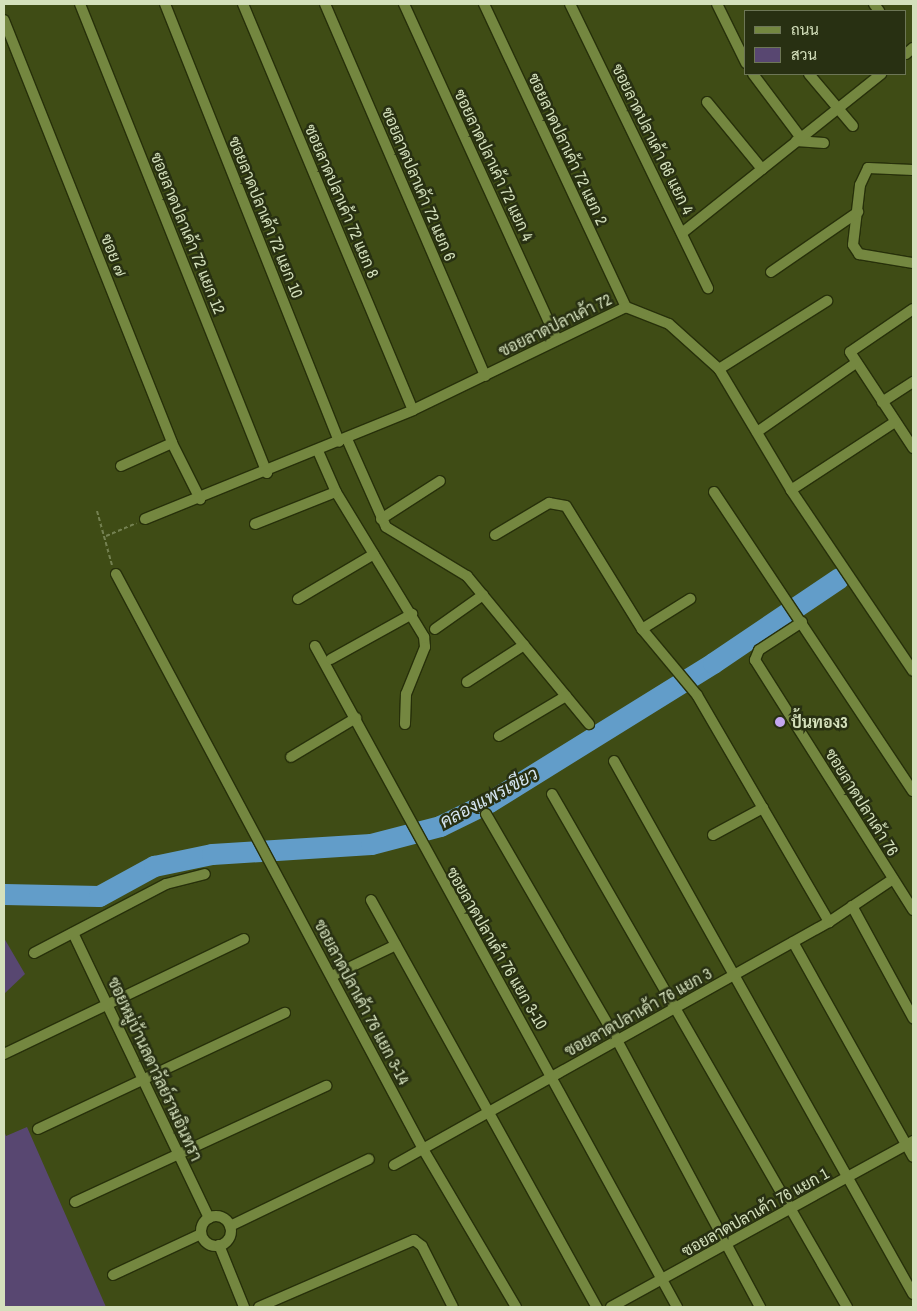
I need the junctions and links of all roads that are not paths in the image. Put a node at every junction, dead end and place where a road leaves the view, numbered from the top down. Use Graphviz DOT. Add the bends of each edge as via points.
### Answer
graph roads {
  1 [pos="80,4"];
  2 [pos="165,4"];
  3 [pos="242,4"];
  4 [pos="325,4"];
  5 [pos="404,4"];
  6 [pos="484,4"];
  7 [pos="570,4"];
  8 [pos="717,4"];
  9 [pos="4,20"];
  10 [pos="744,59"];
  11 [pos="754,75"];
  12 [pos="810,75"];
  13 [pos="880,75"];
  14 [pos="707,102"];
  15 [pos="838,108"];
  16 [pos="853,126"];
  17 [pos="799,139"];
  18 [pos="824,143"];
  19 [pos="762,169"];
  20 [pos="913,170"];
  21 [pos="858,212"];
  22 [pos="682,233"];
  23 [pos="913,263"];
  24 [pos="771,272"];
  25 [pos="708,288"];
  26 [pos="827,301"];
  27 [pos="626,307"];
  28 [pos="913,310"];
  29 [pos="557,339"];
  30 [pos="856,363"];
  31 [pos="719,369"];
  32 [pos="485,376"];
  33 [pos="913,382"];
  34 [pos="882,402"];
  35 [pos="413,410"];
  36 [pos="895,422"];
  37 [pos="757,432"];
  38 [pos="343,440"];
  39 [pos="172,443"];
  40 [pos="913,448"];
  41 [pos="318,451"];
  42 [pos="121,466"];
  43 [pos="267,472"];
  44 [pos="440,481"];
  45 [pos="791,490"];
  46 [pos="336,492"];
  47 [pos="714,492"];
  48 [pos="200,498"];
  49 [pos="145,519"];
  50 [pos="381,519"];
  51 [pos="255,524"];
  52 [pos="495,535"];
  53 [pos="374,554"];
  54 [pos="116,574"];
  55 [pos="483,595"];
  56 [pos="298,599"];
  57 [pos="690,599"];
  58 [pos="412,614"];
  59 [pos="802,622"];
  60 [pos="435,628"];
  61 [pos="642,629"];
  62 [pos="524,645"];
  63 [pos="314,646"];
  64 [pos="331,659"];
  65 [pos="913,671"];
  66 [pos="467,682"];
  67 [pos="566,696"];
  68 [pos="356,718"];
  69 [pos="405,724"];
  70 [pos="589,724"];
  71 [pos="499,736"];
  72 [pos="291,757"];
  73 [pos="614,761"];
  74 [pos="913,791"];
  75 [pos="552,794"];
  76 [pos="763,808"];
  77 [pos="486,814"];
  78 [pos="713,836"];
  79 [pos="206,874"];
  80 [pos="893,879"];
  81 [pos="371,900"];
  82 [pos="852,906"];
  83 [pos="913,910"];
  84 [pos="829,922"];
  85 [pos="73,934"];
  86 [pos="244,938"];
  87 [pos="793,942"];
  88 [pos="396,945"];
  89 [pos="34,953"];
  90 [pos="736,975"];
  91 [pos="332,976"];
  92 [pos="109,1002"];
  93 [pos="675,1009"];
  94 [pos="285,1013"];
  95 [pos="913,1018"];
  96 [pos="618,1042"];
  97 [pos="4,1054"];
  98 [pos="553,1076"];
  99 [pos="142,1081"];
  100 [pos="326,1086"];
  101 [pos="489,1114"];
  102 [pos="38,1129"];
  103 [pos="910,1143"];
  104 [pos="423,1149"];
  105 [pos="178,1155"];
  106 [pos="913,1158"];
  107 [pos="369,1159"];
  108 [pos="394,1165"];
  109 [pos="851,1177"];
  110 [pos="74,1202"];
  111 [pos="788,1210"];
  112 [pos="209,1218"];
  113 [pos="230,1226"];
  114 [pos="201,1234"];
  115 [pos="725,1243"];
  116 [pos="219,1246"];
  117 [pos="114,1275"];
  118 [pos="662,1280"];
  119 [pos="913,1294"];
  120 [pos="244,1307"];
  121 [pos="259,1307"];
  122 [pos="453,1307"];
  123 [pos="516,1307"];
  124 [pos="597,1307"];
  125 [pos="611,1307"];
  126 [pos="677,1307"];
  127 [pos="760,1307"];
  128 [pos="847,1307"];
  1 -- 43 [label="street, ซอยลาดปลาเค้า 72 แยก 12"];
  2 -- 38 [label="street, ซอยลาดปลาเค้า 72 แยก 10"];
  3 -- 35 [label="street, ซอยลาดปลาเค้า 72 แยก 8"];
  4 -- 32 [label="street, ซอยลาดปลาเค้า 72 แยก 6"];
  5 -- 29 [label="street, ซอยลาดปลาเค้า 72 แยก 4"];
  6 -- 27 [label="street, ซอยลาดปลาเค้า 72 แยก 2"];
  7 -- 22 [label="street, ซอยลาดปลาเค้า 66 แยก 4"];
  8 -- 10 [label="street"];
  9 -- 39 [label="street, ซอย ๗"];
  11 -- 17 [label="street"];
  12 -- 15 [label="street"];
  13 -- 15 [label="street"];
  14 -- 19 [label="street"];
  15 -- 16 [label="street"];
  15 -- 17 [label="street"];
  17 -- 18 [label="street"];
  17 -- 19 [label="street"];
  19 -- 22 [label="street"];
  20 -- 21 [label="street" via="872,165 864,173"];
  21 -- 23 [label="street" via="853,245 859,254"];
  21 -- 24 [label="street"];
  22 -- 25 [label="street, ซอยลาดปลาเค้า 66 แยก 4"];
  26 -- 31 [label="street"];
  27 -- 29 [label="street, ซอยลาดปลาเค้า 72"];
  27 -- 31 [label="street, ซอยลาดปลาเค้า 72" via="669,324"];
  28 -- 30 [label="street" via="850,348"];
  29 -- 32 [label="street, ซอยลาดปลาเค้า 72"];
  30 -- 34 [label="street"];
  30 -- 37 [label="street"];
  31 -- 37 [label="street, ซอยลาดปลาเค้า 72"];
  32 -- 35 [label="street, ซอยลาดปลาเค้า 72"];
  33 -- 34 [label="street"];
  34 -- 36 [label="street"];
  35 -- 38 [label="street, ซอยลาดปลาเค้า 72"];
  36 -- 40 [label="street"];
  36 -- 45 [label="street"];
  37 -- 45 [label="street, ซอยลาดปลาเค้า 72"];
  38 -- 41 [label="street, ซอยลาดปลาเค้า 72"];
  38 -- 50 [label="street, ซอยลาดปลาเค้า 72 แยก 10"];
  39 -- 42 [label="street"];
  39 -- 48 [label="street, ซอย ๗"];
  41 -- 43 [label="street, ซอยลาดปลาเค้า 72"];
  41 -- 46 [label="street"];
  43 -- 48 [label="street, ซอยลาดปลาเค้า 72"];
  44 -- 50 [label="street"];
  45 -- 65 [label="street, ซอยลาดปลาเค้า 72"];
  46 -- 51 [label="street"];
  46 -- 53 [label="street"];
  47 -- 59 [label="street"];
  48 -- 49 [label="street, ซอยลาดปลาเค้า 72"];
  50 -- 55 [label="street" via="394,532 459,568"];
  52 -- 61 [label="street" via="549,503 566,506"];
  53 -- 56 [label="street"];
  53 -- 58 [label="street"];
  54 -- 91 [label="street, ซอยลาดปลาเค้า 76 แยก 3-14"];
  55 -- 60 [label="street"];
  55 -- 62 [label="street"];
  57 -- 61 [label="street"];
  58 -- 64 [label="street"];
  58 -- 69 [label="street" via="425,647 406,694"];
  59 -- 74 [label="street"];
  59 -- 80 [label="street, ซอยลาดปลาเค้า 76" via="759,650 755,660"];
  61 -- 76 [label="street" via="692,686"];
  62 -- 66 [label="street"];
  62 -- 67 [label="street"];
  63 -- 68 [label="street, ซอยลาดปลาเค้า 76 แยก 3-10"];
  67 -- 70 [label="street"];
  67 -- 71 [label="street"];
  68 -- 72 [label="street"];
  68 -- 98 [label="street, ซอยลาดปลาเค้า 76 แยก 3-10" via="416,835"];
  73 -- 90 [label="street"];
  75 -- 93 [label="street"];
  76 -- 78 [label="street"];
  76 -- 84 [label="street"];
  77 -- 96 [label="street"];
  79 -- 85 [label="street" via="166,884"];
  80 -- 82 [label="street, ซอยลาดปลาเค้า 76 แยก 3"];
  80 -- 83 [label="street, ซอยลาดปลาเค้า 76"];
  81 -- 88 [label="street"];
  82 -- 84 [label="street, ซอยลาดปลาเค้า 76 แยก 3"];
  82 -- 95 [label="street"];
  84 -- 87 [label="street, ซอยลาดปลาเค้า 76 แยก 3"];
  85 -- 89 [label="street"];
  85 -- 92 [label="street, ซอยหมู่บ้านลดาวัลย์รามอินทรา"];
  86 -- 92 [label="street"];
  87 -- 90 [label="street, ซอยลาดปลาเค้า 76 แยก 3"];
  87 -- 103 [label="street"];
  88 -- 91 [label="street"];
  88 -- 101 [label="street"];
  90 -- 93 [label="street, ซอยลาดปลาเค้า 76 แยก 3"];
  90 -- 109 [label="street"];
  91 -- 104 [label="street, ซอยลาดปลาเค้า 76 แยก 3-14"];
  92 -- 97 [label="street"];
  92 -- 99 [label="street, ซอยหมู่บ้านลดาวัลย์รามอินทรา"];
  93 -- 96 [label="street, ซอยลาดปลาเค้า 76 แยก 3"];
  93 -- 111 [label="street"];
  94 -- 99 [label="street"];
  96 -- 98 [label="street, ซอยลาดปลาเค้า 76 แยก 3"];
  96 -- 115 [label="street"];
  98 -- 101 [label="street, ซอยลาดปลาเค้า 76 แยก 3"];
  98 -- 118 [label="street, ซอยลาดปลาเค้า 76 แยก 3-10"];
  99 -- 102 [label="street"];
  99 -- 105 [label="street, ซอยหมู่บ้านลดาวัลย์รามอินทรา"];
  100 -- 105 [label="street"];
  101 -- 104 [label="street, ซอยลาดปลาเค้า 76 แยก 3"];
  101 -- 124 [label="street"];
  103 -- 106 [label="street"];
  103 -- 109 [label="street, ซอยลาดปลาเค้า 76 แยก 1"];
  104 -- 108 [label="street, ซอยลาดปลาเค้า 76 แยก 3"];
  104 -- 123 [label="street, ซอยลาดปลาเค้า 76 แยก 3-14"];
  105 -- 110 [label="street"];
  105 -- 112 [label="street, ซอยหมู่บ้านลดาวัลย์รามอินทรา"];
  107 -- 113 [label="street"];
  109 -- 111 [label="street, ซอยลาดปลาเค้า 76 แยก 1"];
  109 -- 119 [label="street"];
  111 -- 115 [label="street, ซอยลาดปลาเค้า 76 แยก 1"];
  111 -- 128 [label="street"];
  112 -- 113 [label="street" via="224,1218"];
  112 -- 114 [label="street"];
  113 -- 116 [label="street" via="228,1240"];
  114 -- 116 [label="street" via="206,1242"];
  114 -- 117 [label="street"];
  115 -- 118 [label="street, ซอยลาดปลาเค้า 76 แยก 1"];
  115 -- 127 [label="street"];
  116 -- 120 [label="street"];
  118 -- 125 [label="street, ซอยลาดปลาเค้า 76 แยก 1"];
  118 -- 126 [label="street, ซอยลาดปลาเค้า 76 แยก 3-10"];
  121 -- 122 [label="street" via="410,1240 422,1246"];
}
